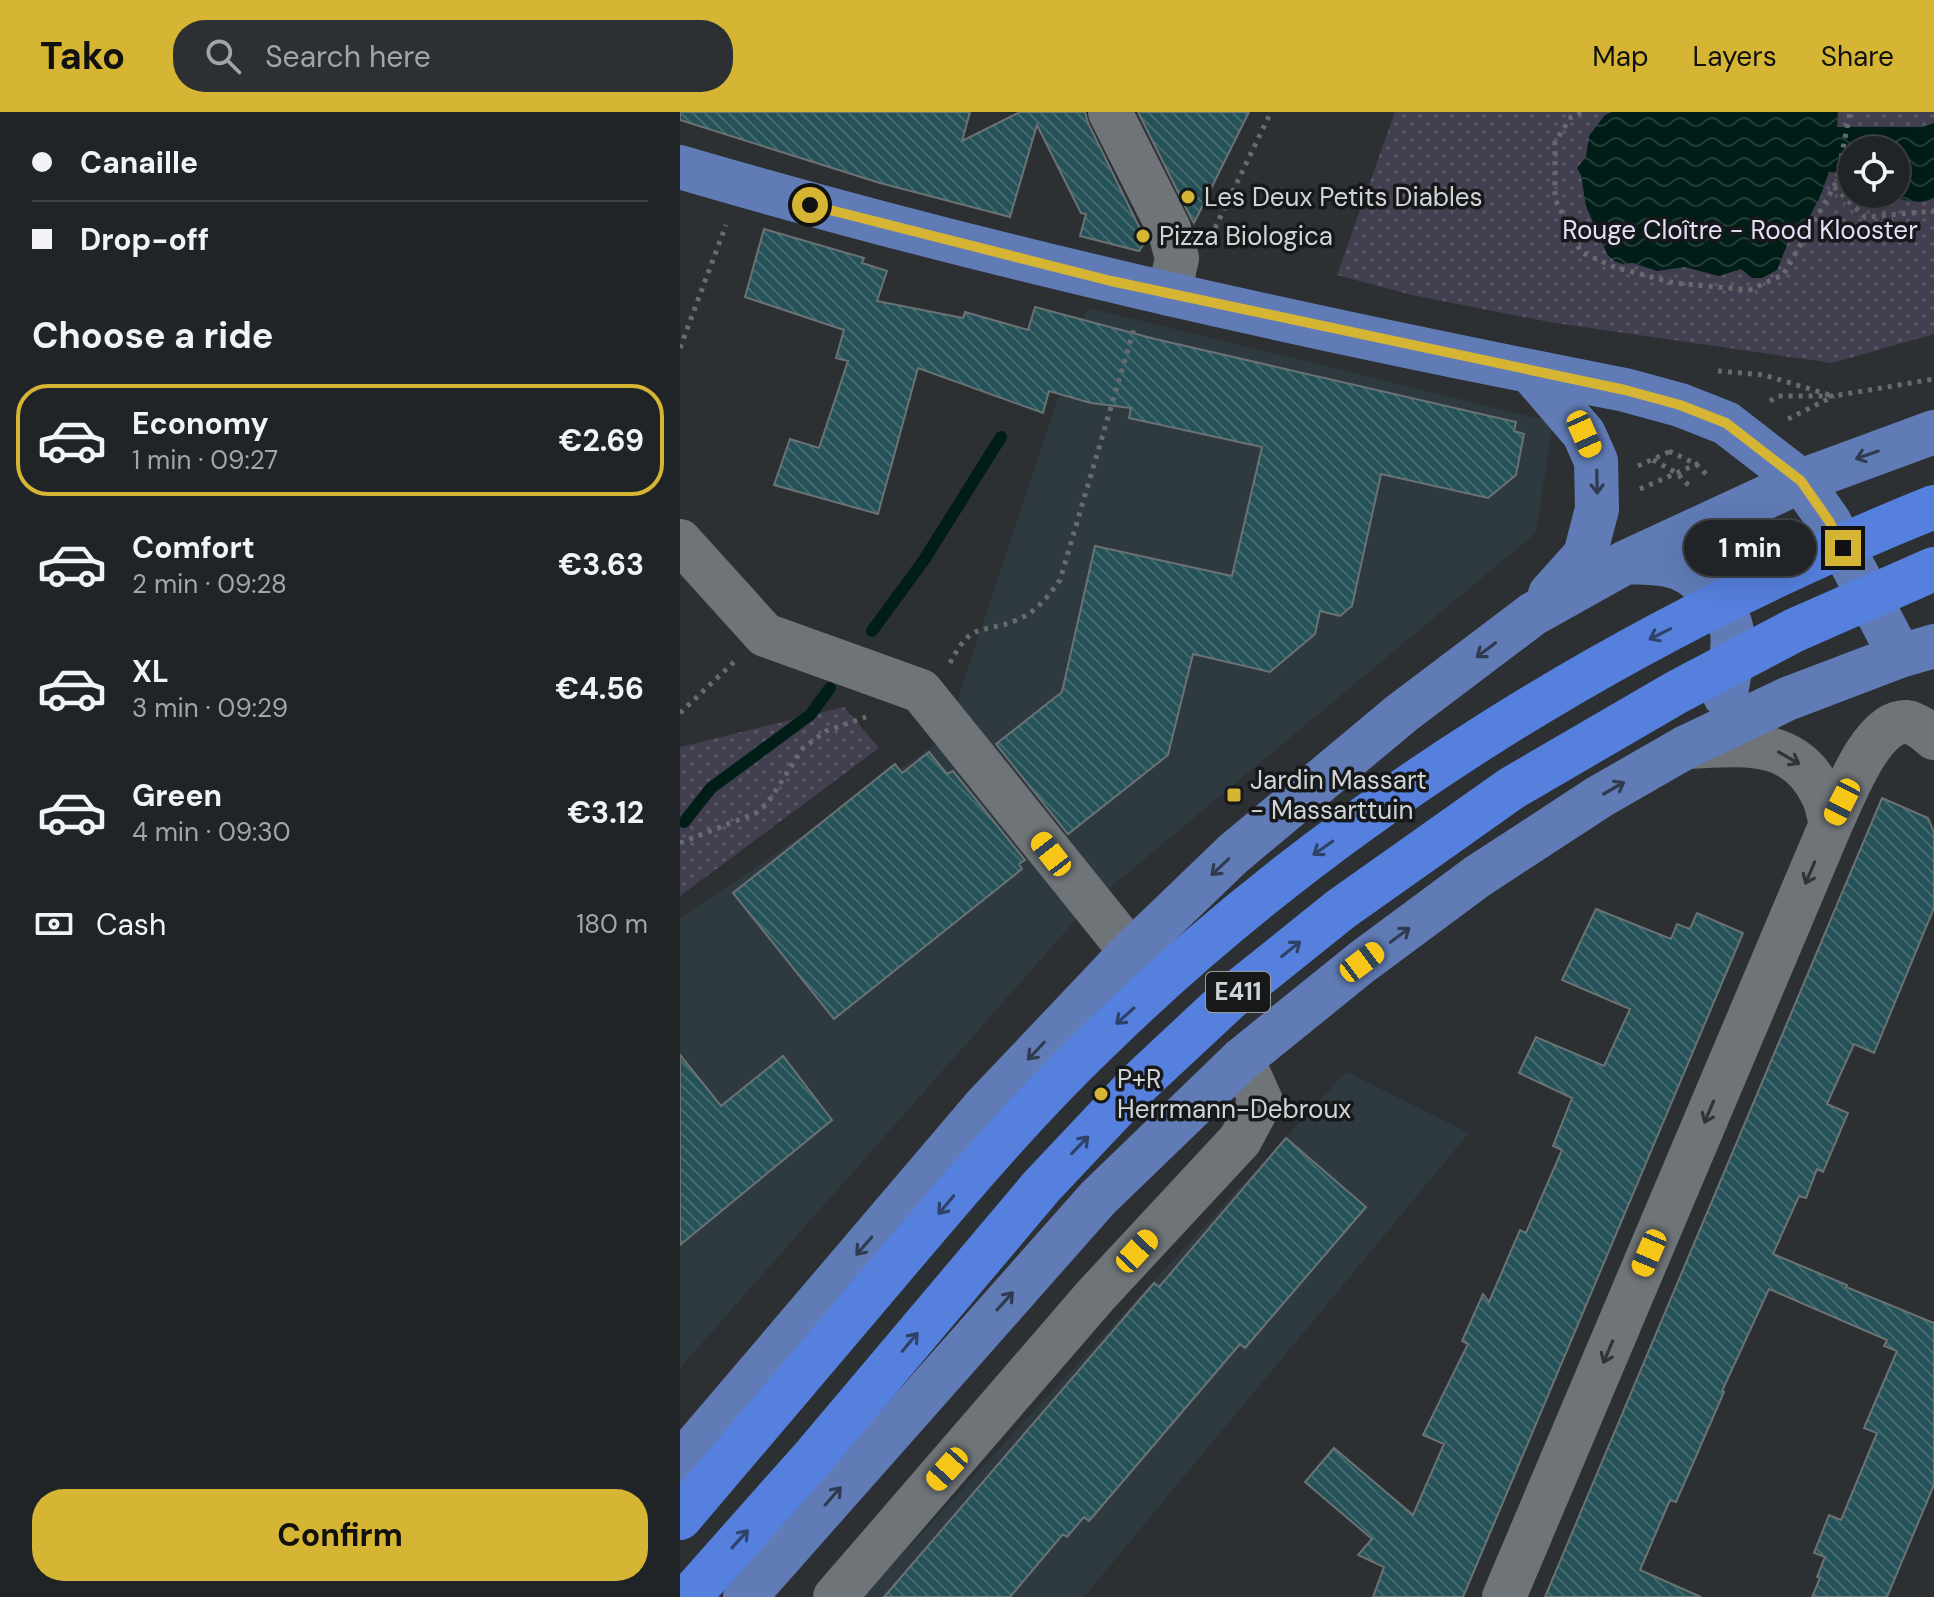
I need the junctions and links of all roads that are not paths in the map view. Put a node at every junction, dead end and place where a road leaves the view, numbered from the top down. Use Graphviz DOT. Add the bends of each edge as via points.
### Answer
graph roads {
  1 [pos="1110,112"];
  2 [pos="680,167"];
  3 [pos="1173,276"];
  4 [pos="1530,371"];
  5 [pos="1934,432"];
  6 [pos="1801,481"];
  7 [pos="1934,507"];
  8 [pos="680,541"];
  9 [pos="1626,562"];
  10 [pos="1934,569"];
  11 [pos="1533,614"];
  12 [pos="1917,651"];
  13 [pos="1934,738"];
  14 [pos="1686,747"];
  15 [pos="1831,824"];
  16 [pos="1131,952"];
  17 [pos="1242,1059"];
  18 [pos="680,1464"];
  19 [pos="680,1518"];
  20 [pos="689,1597"];
  21 [pos="745,1597"];
  22 [pos="835,1597"];
  23 [pos="1504,1597"];
  1 -- 3 [label="street" via="1169,229"];
  2 -- 3 [label="main road" via="810,205"];
  3 -- 4 [label="main road"];
  4 -- 6 [label="main road" via="1705,413"];
  4 -- 11 [label="main road, one-way" via="1584,434 1596,461 1597,484 1597,509 1585,555"];
  5 -- 6 [label="main road, one-way"];
  6 -- 9 [label="main road"];
  6 -- 12 [label="main road"];
  7 -- 19 [label="highway, E411, one-way" via="1772,577 1646,641 1480,739 1305,861 1097,1041 996,1144"];
  8 -- 16 [label="street" via="765,635 921,691"];
  9 -- 11 [label="main road"];
  9 -- 14 [label="main road" via="1684,570 1713,593 1731,626 1729,683 1719,716"];
  20 -- 10 [label="highway, E411, one-way" via="1041,1187 1139,1083 1230,998 1341,909 1512,788 1795,630"];
  11 -- 16 [label="main road, one-way" via="1402,713 1233,854"];
  12 -- 14 [label="main road" via="1787,699"];
  13 -- 15 [label="street" via="1910,722 1896,723 1876,735"];
  14 -- 15 [label="street, one-way" via="1755,744 1775,750 1800,764 1822,794"];
  17 -- 14 [label="main road, one-way" via="1478,876"];
  15 -- 23 [label="street, one-way"];
  16 -- 18 [label="main road, one-way" via="984,1107"];
  21 -- 17 [label="main road, one-way" via="1098,1198"];
  17 -- 22 [label="street" via="1261,1101 1240,1140 1096,1295"];
}
